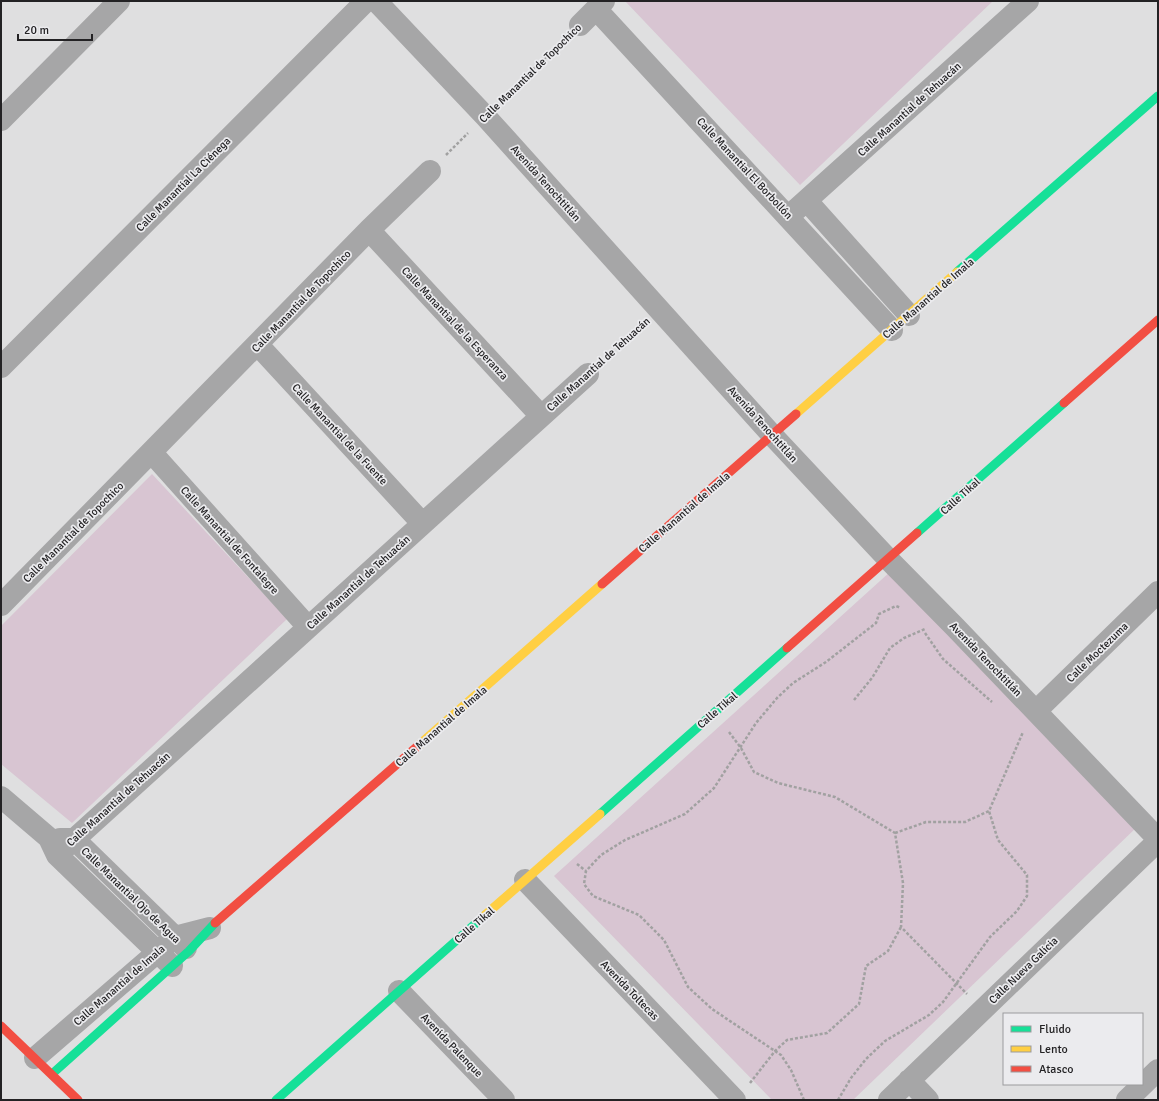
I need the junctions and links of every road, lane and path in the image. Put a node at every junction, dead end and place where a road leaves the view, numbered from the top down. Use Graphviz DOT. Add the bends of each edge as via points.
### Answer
graph roads {
  1 [pos="119,1"];
  2 [pos="366,1"];
  3 [pos="376,1"];
  4 [pos="1028,1"];
  5 [pos="600,5"];
  6 [pos="580,25"];
  7 [pos="1158,96"];
  8 [pos="485,116"];
  9 [pos="1,120"];
  10 [pos="430,171"];
  11 [pos="807,201"];
  12 [pos="789,216"];
  13 [pos="369,230"];
  14 [pos="660,309"];
  15 [pos="909,315"];
  16 [pos="1158,320"];
  17 [pos="892,330"];
  18 [pos="258,345"];
  19 [pos="1,366"];
  20 [pos="588,374"];
  21 [pos="541,416"];
  22 [pos="772,435"];
  23 [pos="152,453"];
  24 [pos="422,523"];
  25 [pos="888,559"];
  26 [pos="1158,592"];
  27 [pos="1,605"];
  28 [pos="902,608"];
  29 [pos="920,624"];
  30 [pos="308,627"];
  31 [pos="955,627"];
  32 [pos="923,630"];
  33 [pos="854,700"];
  34 [pos="995,705"];
  35 [pos="1036,711"];
  36 [pos="714,712"];
  37 [pos="741,748"];
  38 [pos="1,797"];
  39 [pos="989,811"];
  40 [pos="895,833"];
  41 [pos="74,839"];
  42 [pos="1158,840"];
  43 [pos="53,846"];
  44 [pos="525,880"];
  45 [pos="901,927"];
  46 [pos="210,928"];
  47 [pos="182,944"];
  48 [pos="165,959"];
  49 [pos="957,983"];
  50 [pos="399,991"];
  51 [pos="983,1010"];
  52 [pos="1,1026"];
  53 [pos="775,1051"];
  54 [pos="35,1058"];
  55 [pos="1158,1070"];
  56 [pos="52,1074"];
  57 [pos="909,1080"];
  58 [pos="1142,1085"];
  59 [pos="1143,1085"];
  60 [pos="741,1094"];
  61 [pos="78,1100"];
  62 [pos="276,1100"];
  63 [pos="504,1100"];
  64 [pos="804,1100"];
  65 [pos="838,1100"];
  66 [pos="889,1100"];
  67 [pos="928,1100"];
  68 [pos="1127,1100"];
  1 -- 9 [label="street"];
  2 -- 19 [label="street, Calle Manantial La Ciénega"];
  3 -- 8 [label="street, Avenida Tenochtitlán"];
  4 -- 11 [label="street, Calle Manantial de Tehuacán"];
  5 -- 6 [label="street, Calle Manantial de Topochico"];
  5 -- 12 [label="street, Calle Manantial El Borbollón"];
  6 -- 8 [label="path, Calle Manantial de Topochico"];
  7 -- 15 [label="street, Calle Manantial de Imala"];
  8 -- 10 [label="path, Calle Manantial de Topochico"];
  8 -- 14 [label="street, Avenida Tenochtitlán"];
  10 -- 13 [label="street, Calle Manantial de Topochico"];
  11 -- 12 [label="street, Calle Manantial de Tehuacán"];
  11 -- 15 [label="street, Calle Manantial El Borbollón"];
  12 -- 17 [label="street, Calle Manantial El Borbollón"];
  13 -- 18 [label="street, Calle Manantial de Topochico"];
  13 -- 21 [label="street, Calle Manantial de la Esperanza"];
  14 -- 20 [label="path, Calle Manantial de Tehuacán"];
  14 -- 22 [label="street, Avenida Tenochtitlán"];
  15 -- 17 [label="street, Calle Manantial de Imala"];
  16 -- 25 [label="street, Calle Tikal"];
  17 -- 22 [label="street, Calle Manantial de Imala"];
  18 -- 23 [label="street, Calle Manantial de Topochico"];
  18 -- 24 [label="street, Calle Manantial de la Fuente"];
  20 -- 21 [label="street, Calle Manantial de Tehuacán"];
  21 -- 24 [label="street, Calle Manantial de Tehuacán"];
  22 -- 25 [label="street, Avenida Tenochtitlán"];
  22 -- 46 [label="street, Calle Manantial de Imala"];
  23 -- 27 [label="street, Calle Manantial de Topochico"];
  23 -- 30 [label="street, Calle Manantial de Fontalegre"];
  24 -- 30 [label="street, Calle Manantial de Tehuacán"];
  25 -- 31 [label="street, Avenida Tenochtitlán"];
  25 -- 36 [label="street, Calle Tikal"];
  26 -- 35 [label="street, Calle Moctezuma"];
  28 -- 37 [label="path" via="896,606 879,614 876,623 826,662 793,683 756,723"];
  29 -- 32 [label="path"];
  30 -- 41 [label="street, Calle Manantial de Tehuacán"];
  31 -- 32 [label="path"];
  31 -- 35 [label="street, Avenida Tenochtitlán"];
  32 -- 33 [label="path" via="904,638 890,648 872,678"];
  32 -- 34 [label="path" via="943,659"];
  35 -- 39 [label="path" via="1024,730"];
  35 -- 42 [label="street, Avenida Tenochtitlán"];
  36 -- 37 [label="path"];
  36 -- 44 [label="street, Calle Tikal"];
  37 -- 40 [label="path" via="754,772 778,783 835,797"];
  37 -- 53 [label="path" via="714,788 684,814 625,840 601,855 586,871 584,884 594,896 639,915 664,940 688,987 712,1009"];
  38 -- 43 [label="street, Calle Manantial Ojo de Agua"];
  39 -- 40 [label="path" via="965,822 926,822"];
  39 -- 49 [label="path" via="998,840 1027,875 1027,896 1017,912 990,937"];
  40 -- 45 [label="path" via="903,883"];
  41 -- 43 [label="street, Calle Manantial de Tehuacán"];
  41 -- 47 [label="street, Calle Manantial Ojo de Agua"];
  42 -- 51 [label="street, Calle Nueva Galicia"];
  43 -- 48 [label="street, Calle Manantial Ojo de Agua"];
  44 -- 50 [label="street, Calle Tikal"];
  44 -- 60 [label="street, Avenida Toltecas"];
  45 -- 49 [label="path"];
  45 -- 53 [label="path" via="888,951 866,966 859,1004 827,1033 787,1040"];
  46 -- 47 [label="street, Calle Manantial de Imala"];
  47 -- 48 [label="street, Calle Manantial de Imala"];
  48 -- 54 [label="street, Calle Manantial de Imala"];
  48 -- 56 [label="street, Calle Manantial de Imala"];
  49 -- 51 [label="path"];
  49 -- 65 [label="path" via="929,1015 885,1041 866,1059"];
  50 -- 62 [label="street, Calle Tikal"];
  50 -- 63 [label="street, Avenida Palenque"];
  51 -- 57 [label="street, Calle Nueva Galicia"];
  52 -- 54 [label="street"];
  53 -- 60 [label="path"];
  53 -- 64 [label="path" via="781,1055 791,1070"];
  54 -- 56 [label="street"];
  55 -- 59 [label="street"];
  56 -- 61 [label="street"];
  57 -- 66 [label="street, Calle Nueva Galicia"];
  57 -- 67 [label="street"];
  58 -- 68 [label="street"];
}
